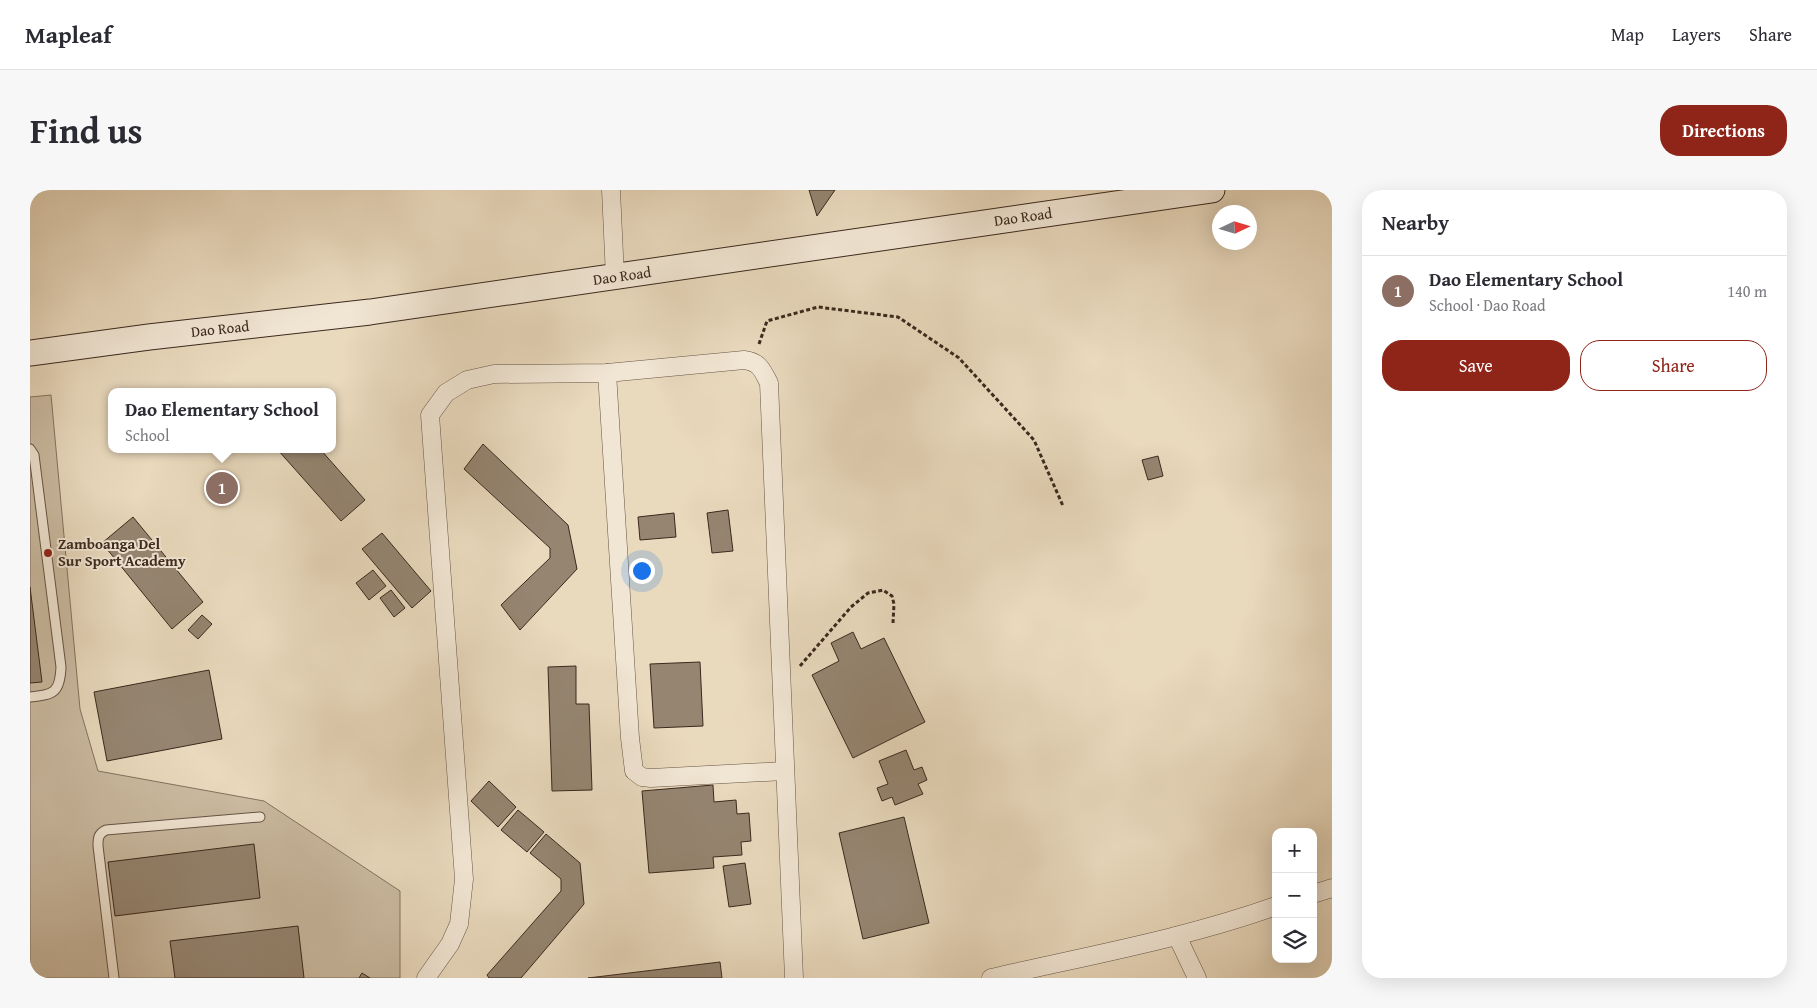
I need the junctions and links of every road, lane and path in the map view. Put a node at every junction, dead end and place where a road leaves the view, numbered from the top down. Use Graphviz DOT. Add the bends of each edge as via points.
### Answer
graph roads {
  1 [pos="611,190"];
  2 [pos="1212,190"];
  3 [pos="615,277"];
  4 [pos="30,354"];
  5 [pos="753,361"];
  6 [pos="607,373"];
  7 [pos="30,449"];
  8 [pos="1063,506"];
  9 [pos="893,623"];
  10 [pos="782,688"];
  11 [pos="30,697"];
  12 [pos="784,771"];
  13 [pos="260,817"];
  14 [pos="1332,888"];
  15 [pos="1317,893"];
  16 [pos="1272,907"];
  17 [pos="1177,936"];
  18 [pos="114,978"];
  19 [pos="426,978"];
  20 [pos="794,978"];
  21 [pos="991,978"];
  22 [pos="1197,978"];
  1 -- 3 [label="street"];
  2 -- 3 [label="street, Dao Road"];
  3 -- 4 [label="street, Dao Road" via="370,312"];
  5 -- 6 [label="street"];
  5 -- 8 [label="path" via="767,321 818,307 898,317 959,358 1034,440"];
  5 -- 10 [label="street" via="762,368 768,384"];
  6 -- 12 [label="street" via="634,771 642,778 651,778"];
  6 -- 19 [label="street" via="494,374 467,380 446,394 430,415 464,879 459,924 450,944"];
  7 -- 11 [label="lane" via="34,455 61,667 60,683 54,690 44,696"];
  9 -- 10 [label="path" via="892,596 882,590 868,593 851,607"];
  10 -- 12 [label="street"];
  12 -- 20 [label="street"];
  13 -- 18 [label="lane" via="101,832 98,846"];
  14 -- 15 [label="street"];
  16 -- 17 [label="street"];
  17 -- 21 [label="street"];
  17 -- 22 [label="street"];
}
